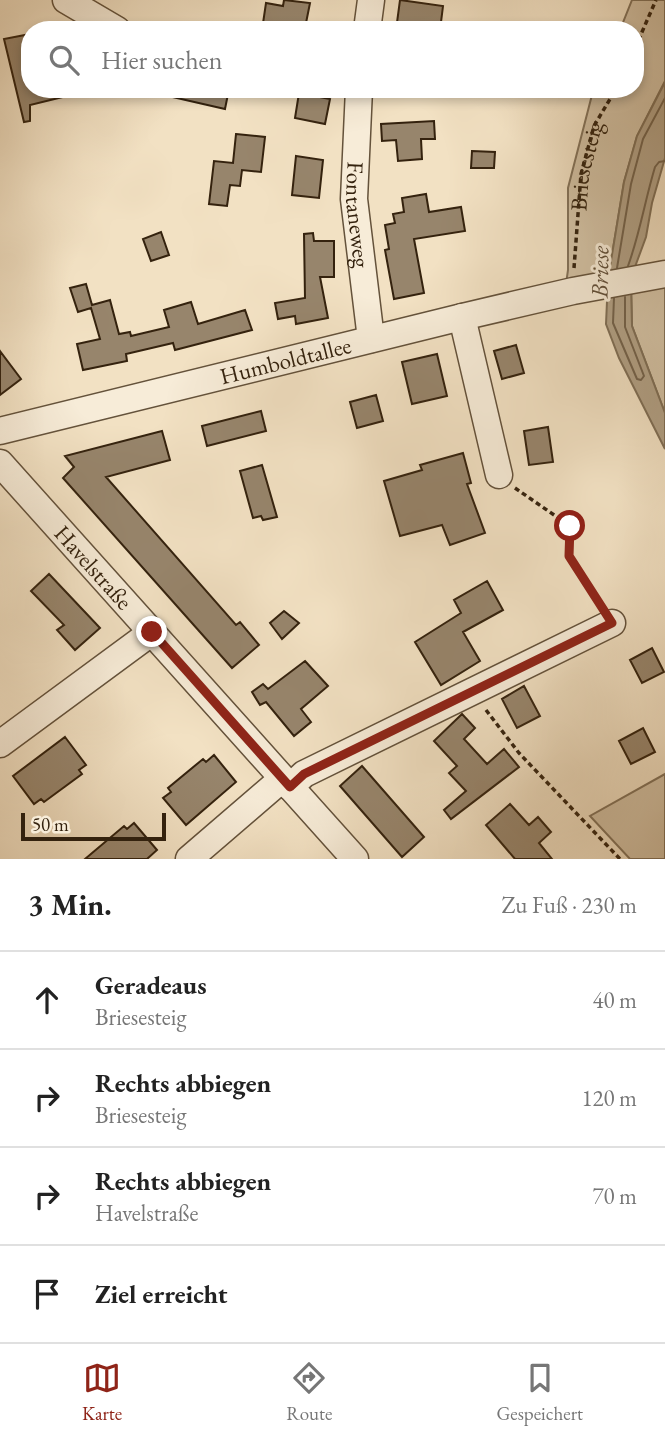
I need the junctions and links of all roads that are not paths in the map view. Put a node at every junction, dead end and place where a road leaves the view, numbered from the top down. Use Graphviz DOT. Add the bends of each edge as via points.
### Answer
graph roads {
  1 [pos="66,0"];
  2 [pos="372,0"];
  3 [pos="102,21"];
  4 [pos="368,21"];
  5 [pos="359,98"];
  6 [pos="657,275"];
  7 [pos="462,317"];
  8 [pos="371,340"];
  9 [pos="0,431"];
  10 [pos="0,463"];
  11 [pos="499,475"];
  12 [pos="612,623"];
  13 [pos="152,632"];
  14 [pos="0,744"];
  15 [pos="286,783"];
  16 [pos="189,859"];
  17 [pos="355,859"];
  1 -- 3 [label="street"];
  2 -- 4 [label="street"];
  5 -- 8 [label="street, Fontaneweg" via="354,199"];
  6 -- 7 [label="street, Humboldtallee"];
  7 -- 8 [label="street, Humboldtallee"];
  7 -- 11 [label="street"];
  8 -- 9 [label="street, Humboldtallee"];
  10 -- 13 [label="street, Havelstraße"];
  12 -- 15 [label="street"];
  13 -- 14 [label="street"];
  13 -- 15 [label="street, Havelstraße"];
  15 -- 16 [label="street"];
  15 -- 17 [label="street, Havelstraße"];
}
